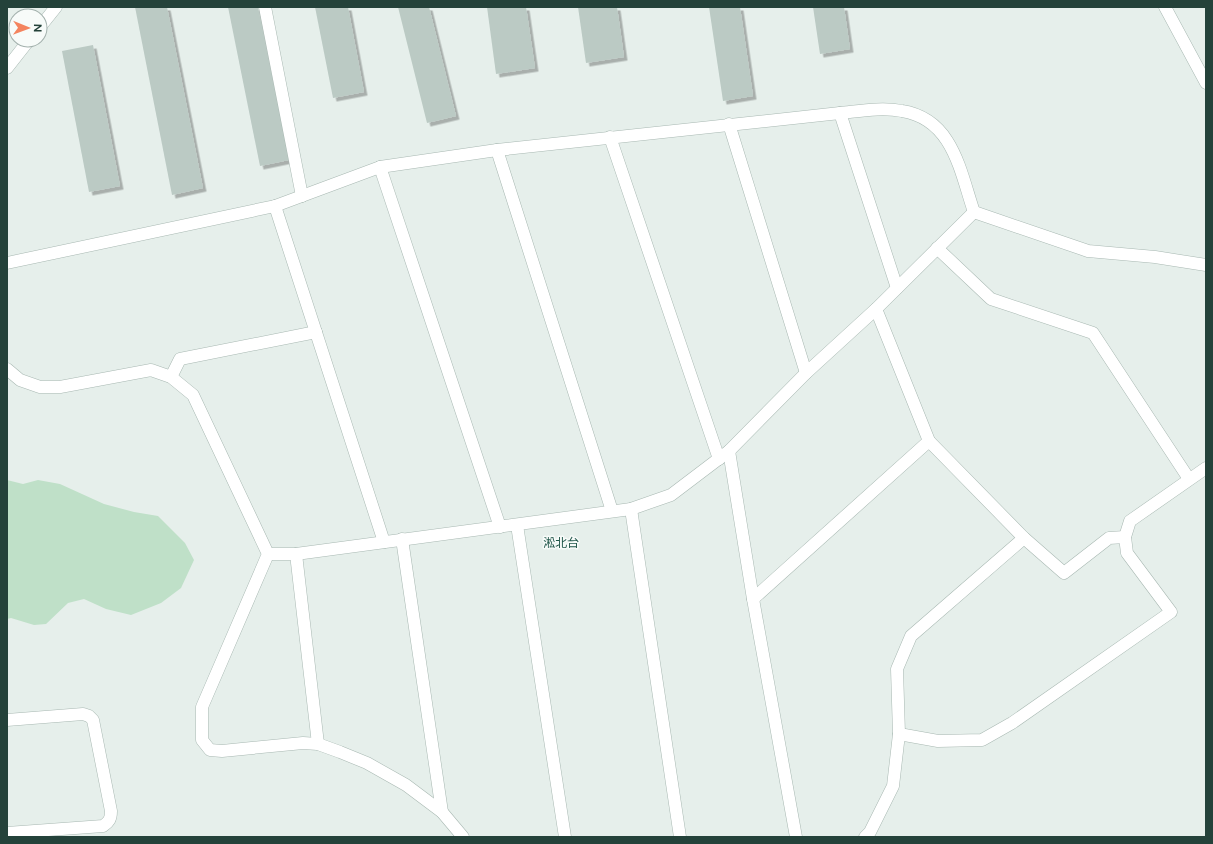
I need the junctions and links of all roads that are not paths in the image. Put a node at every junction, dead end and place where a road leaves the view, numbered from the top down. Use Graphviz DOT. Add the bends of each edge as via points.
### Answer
graph roads {
  1 [pos="56,7"];
  2 [pos="264,7"];
  3 [pos="1165,7"];
  4 [pos="48,17"];
  5 [pos="23,48"];
  6 [pos="7,68"];
  7 [pos="1206,83"];
  8 [pos="840,113"];
  9 [pos="730,124"];
  10 [pos="610,137"];
  11 [pos="497,150"];
  12 [pos="380,167"];
  13 [pos="302,196"];
  14 [pos="275,206"];
  15 [pos="974,212"];
  16 [pos="937,248"];
  17 [pos="7,263"];
  18 [pos="1206,264"];
  19 [pos="898,288"];
  20 [pos="876,309"];
  21 [pos="316,332"];
  22 [pos="7,369"];
  23 [pos="806,373"];
  24 [pos="171,376"];
  25 [pos="929,441"];
  26 [pos="729,451"];
  27 [pos="719,459"];
  28 [pos="1206,468"];
  29 [pos="1189,479"];
  30 [pos="631,509"];
  31 [pos="612,511"];
  32 [pos="517,525"];
  33 [pos="500,527"];
  34 [pos="1125,537"];
  35 [pos="1024,538"];
  36 [pos="402,539"];
  37 [pos="384,542"];
  38 [pos="268,554"];
  39 [pos="296,554"];
  40 [pos="752,599"];
  41 [pos="7,720"];
  42 [pos="899,734"];
  43 [pos="318,744"];
  44 [pos="442,812"];
  45 [pos="7,833"];
  46 [pos="463,837"];
  47 [pos="565,837"];
  48 [pos="680,837"];
  49 [pos="796,837"];
  50 [pos="865,837"];
  1 -- 4 [label="street"];
  2 -- 13 [label="street"];
  3 -- 7 [label="street"];
  5 -- 6 [label="street"];
  8 -- 9 [label="street"];
  8 -- 15 [label="street" via="902,110 915,114 937,128 952,147"];
  8 -- 19 [label="street"];
  9 -- 10 [label="street"];
  9 -- 23 [label="street"];
  10 -- 11 [label="street"];
  10 -- 27 [label="street"];
  11 -- 12 [label="street"];
  11 -- 31 [label="street"];
  12 -- 13 [label="street"];
  12 -- 33 [label="street"];
  13 -- 14 [label="street"];
  14 -- 17 [label="street"];
  14 -- 21 [label="street"];
  15 -- 16 [label="street"];
  15 -- 18 [label="street" via="1088,251"];
  16 -- 19 [label="street"];
  16 -- 29 [label="street" via="990,299 1093,333"];
  19 -- 20 [label="street"];
  20 -- 23 [label="street"];
  20 -- 25 [label="street"];
  21 -- 24 [label="street" via="180,359"];
  21 -- 37 [label="street"];
  22 -- 24 [label="street" via="20,380 40,387 60,387 151,370"];
  23 -- 26 [label="street"];
  24 -- 38 [label="street" via="193,394"];
  25 -- 35 [label="street"];
  25 -- 40 [label="street"];
  26 -- 27 [label="street"];
  26 -- 40 [label="street"];
  27 -- 30 [label="street" via="671,495"];
  28 -- 29 [label="street"];
  29 -- 34 [label="street" via="1130,521"];
  30 -- 31 [label="street"];
  30 -- 48 [label="street"];
  31 -- 32 [label="street"];
  32 -- 33 [label="street"];
  32 -- 47 [label="street"];
  33 -- 36 [label="street"];
  34 -- 35 [label="street" via="1109,538 1064,574"];
  34 -- 42 [label="street" via="1127,553 1171,612 1012,723 982,740 938,741"];
  35 -- 42 [label="street" via="911,636 898,669"];
  36 -- 37 [label="street"];
  36 -- 44 [label="street"];
  37 -- 39 [label="street"];
  38 -- 39 [label="street"];
  38 -- 43 [label="street" via="202,707 202,740 210,750 222,751 303,742"];
  39 -- 43 [label="street"];
  40 -- 49 [label="street"];
  41 -- 45 [label="street" via="83,714 89,716 93,720 111,818 102,826"];
  42 -- 50 [label="street" via="894,786"];
  43 -- 44 [label="street" via="366,763 406,785"];
  44 -- 46 [label="street"];
}
